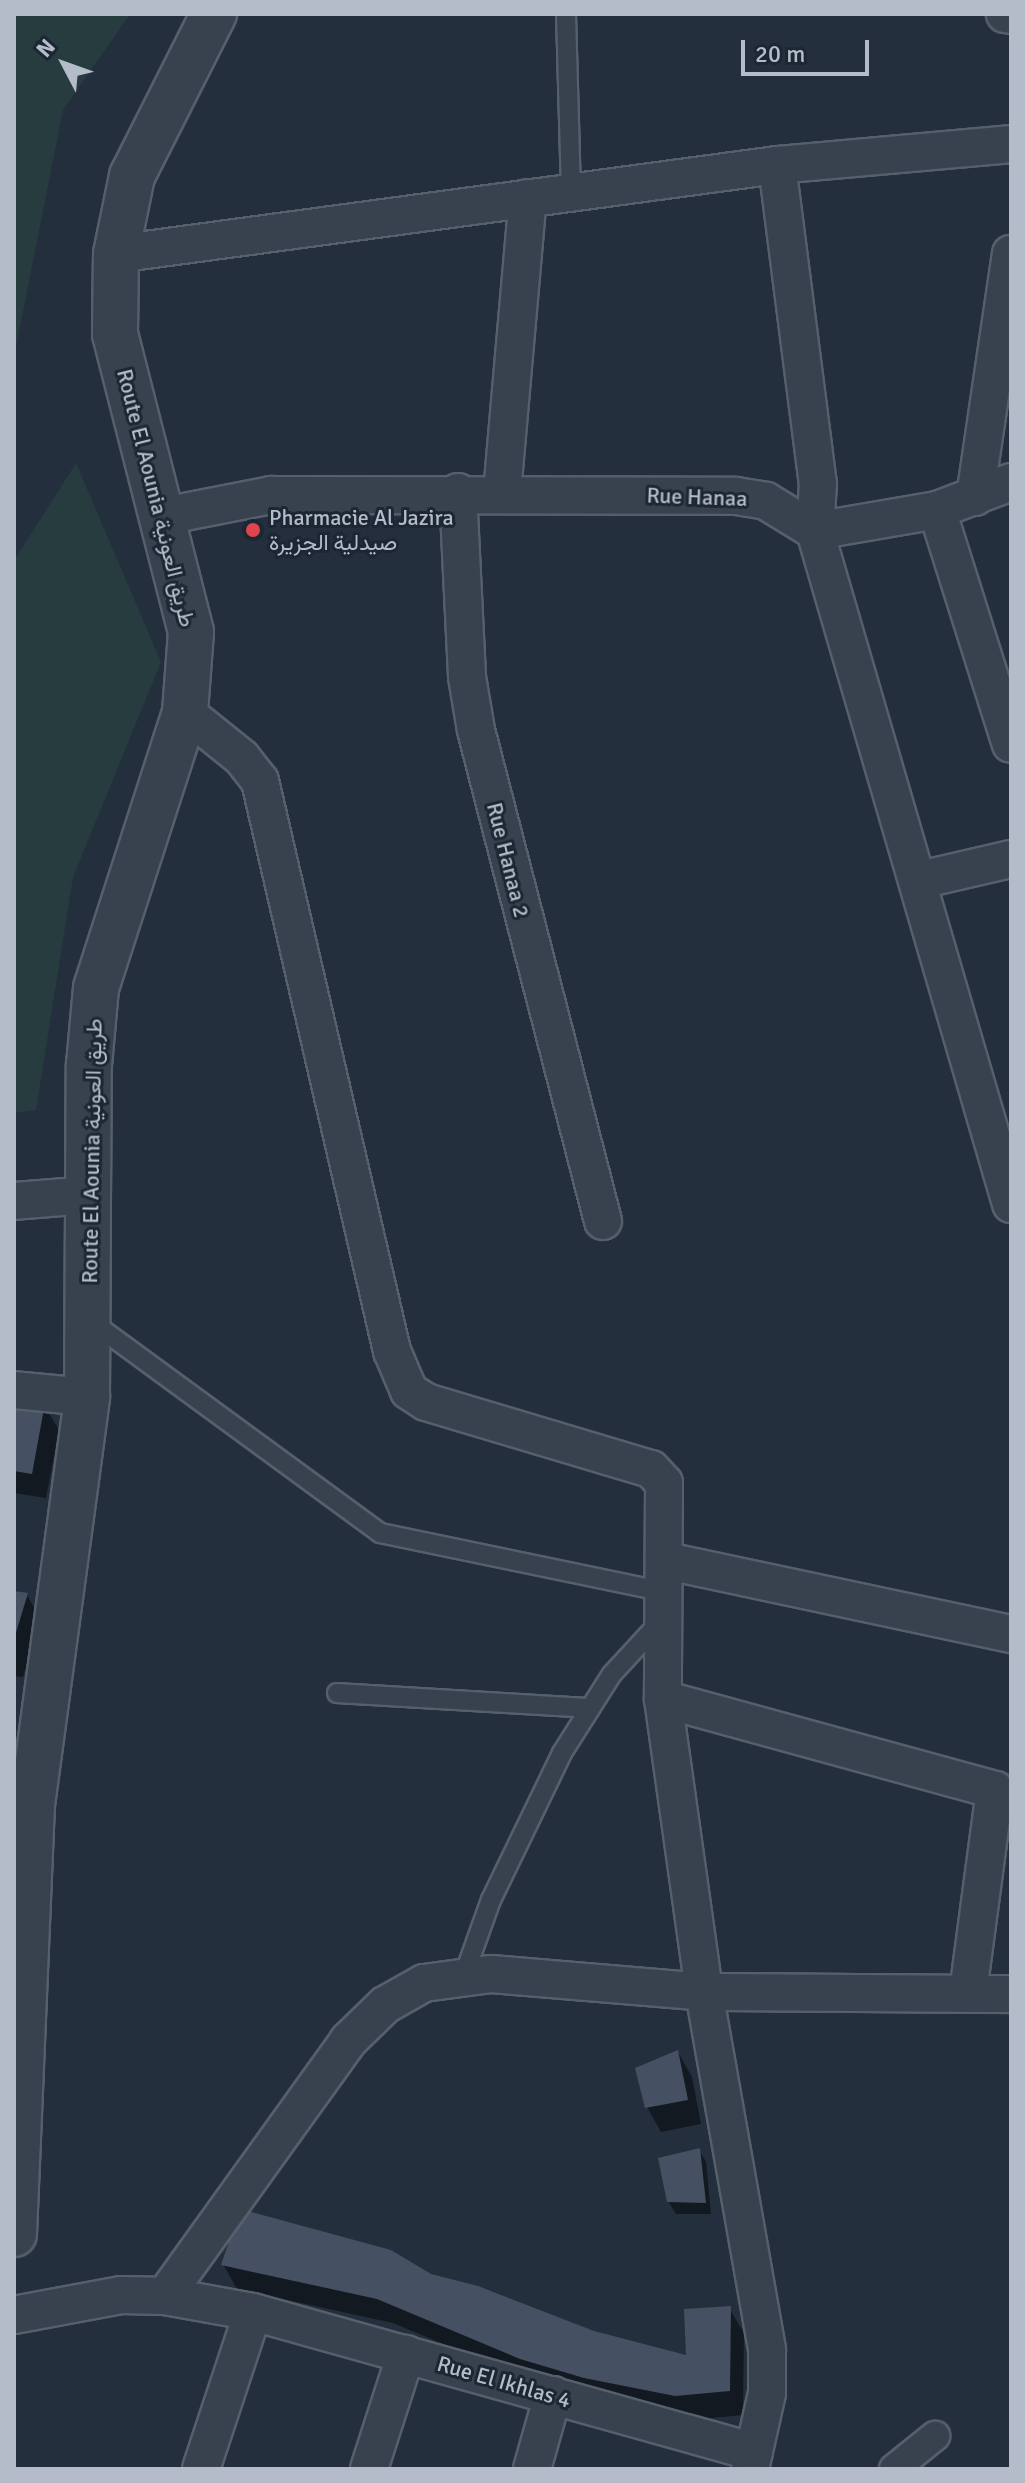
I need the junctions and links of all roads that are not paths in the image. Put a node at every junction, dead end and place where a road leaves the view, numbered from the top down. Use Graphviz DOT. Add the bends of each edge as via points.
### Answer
graph roads {
  1 [pos="214,14"];
  2 [pos="566,14"];
  3 [pos="1005,14"];
  4 [pos="1011,15"];
  5 [pos="1011,144"];
  6 [pos="777,165"];
  7 [pos="571,192"];
  8 [pos="528,198"];
  9 [pos="116,254"];
  10 [pos="1011,254"];
  11 [pos="1011,482"];
  12 [pos="458,492"];
  13 [pos="502,493"];
  14 [pos="975,497"];
  15 [pos="937,510"];
  16 [pos="164,516"];
  17 [pos="815,531"];
  18 [pos="185,712"];
  19 [pos="1011,744"];
  20 [pos="1011,859"];
  21 [pos="920,880"];
  22 [pos="88,1195"];
  23 [pos="14,1201"];
  24 [pos="1011,1204"];
  25 [pos="603,1221"];
  26 [pos="91,1321"];
  27 [pos="14,1390"];
  28 [pos="87,1397"];
  29 [pos="666,1590"];
  30 [pos="1011,1634"];
  31 [pos="337,1693"];
  32 [pos="663,1699"];
  33 [pos="587,1708"];
  34 [pos="463,1978"];
  35 [pos="704,1992"];
  36 [pos="968,1993"];
  37 [pos="1011,1994"];
  38 [pos="14,2234"];
  39 [pos="165,2296"];
  40 [pos="253,2312"];
  41 [pos="14,2315"];
  42 [pos="406,2354"];
  43 [pos="553,2395"];
  44 [pos="935,2436"];
  45 [pos="752,2460"];
  46 [pos="201,2469"];
  47 [pos="369,2469"];
  48 [pos="532,2469"];
  49 [pos="894,2469"];
  1 -- 9 [label="street, Route El Aounia طريق العونية" via="132,176"];
  2 -- 7 [label="lane"];
  3 -- 4 [label="street"];
  5 -- 6 [label="street"];
  6 -- 7 [label="street"];
  6 -- 17 [label="street" via="818,483"];
  7 -- 8 [label="street"];
  8 -- 9 [label="street"];
  8 -- 13 [label="street"];
  9 -- 16 [label="street, Route El Aounia طريق العونية" via="115,334 130,409"];
  10 -- 14 [label="street"];
  11 -- 14 [label="street"];
  12 -- 13 [label="street, Rue Hanaa"];
  12 -- 16 [label="street, Rue Hanaa" via="271,495"];
  12 -- 25 [label="street, Rue Hanaa 2" via="467,677 476,730"];
  13 -- 17 [label="street, Rue Hanaa" via="736,496 766,501"];
  14 -- 15 [label="street"];
  15 -- 17 [label="street"];
  15 -- 19 [label="street"];
  16 -- 18 [label="street, Route El Aounia طريق العونية" via="191,632"];
  17 -- 21 [label="street"];
  18 -- 22 [label="street, Route El Aounia طريق العونية" via="96,988"];
  18 -- 29 [label="street" via="242,758 260,781 398,1373 409,1391 426,1402 658,1474 664,1483"];
  20 -- 21 [label="street"];
  21 -- 24 [label="street"];
  22 -- 23 [label="street"];
  22 -- 26 [label="street, Route El Aounia طريق العونية"];
  26 -- 28 [label="street, Route El Aounia طريق العونية"];
  26 -- 29 [label="lane" via="380,1533"];
  27 -- 28 [label="street"];
  28 -- 38 [label="street, Route El Aounia طريق العونية" via="32,1805"];
  29 -- 30 [label="street"];
  29 -- 32 [label="street"];
  29 -- 33 [label="lane"];
  31 -- 33 [label="lane"];
  32 -- 35 [label="street"];
  32 -- 36 [label="street" via="995,1790"];
  33 -- 34 [label="lane" via="523,1830"];
  34 -- 35 [label="street" via="491,1974"];
  34 -- 39 [label="street" via="411,1990 385,2005 348,2041"];
  35 -- 36 [label="street"];
  35 -- 45 [label="street" via="767,2351 767,2393"];
  36 -- 37 [label="street"];
  39 -- 40 [label="street, Rue El Ikhlas 4"];
  39 -- 41 [label="street, Rue El Ikhlas 4" via="121,2295"];
  40 -- 42 [label="street, Rue El Ikhlas 4"];
  40 -- 46 [label="street"];
  42 -- 43 [label="street, Rue El Ikhlas 4"];
  42 -- 47 [label="street"];
  43 -- 45 [label="street, Rue El Ikhlas 4"];
  43 -- 48 [label="street"];
  44 -- 49 [label="street"];
}
